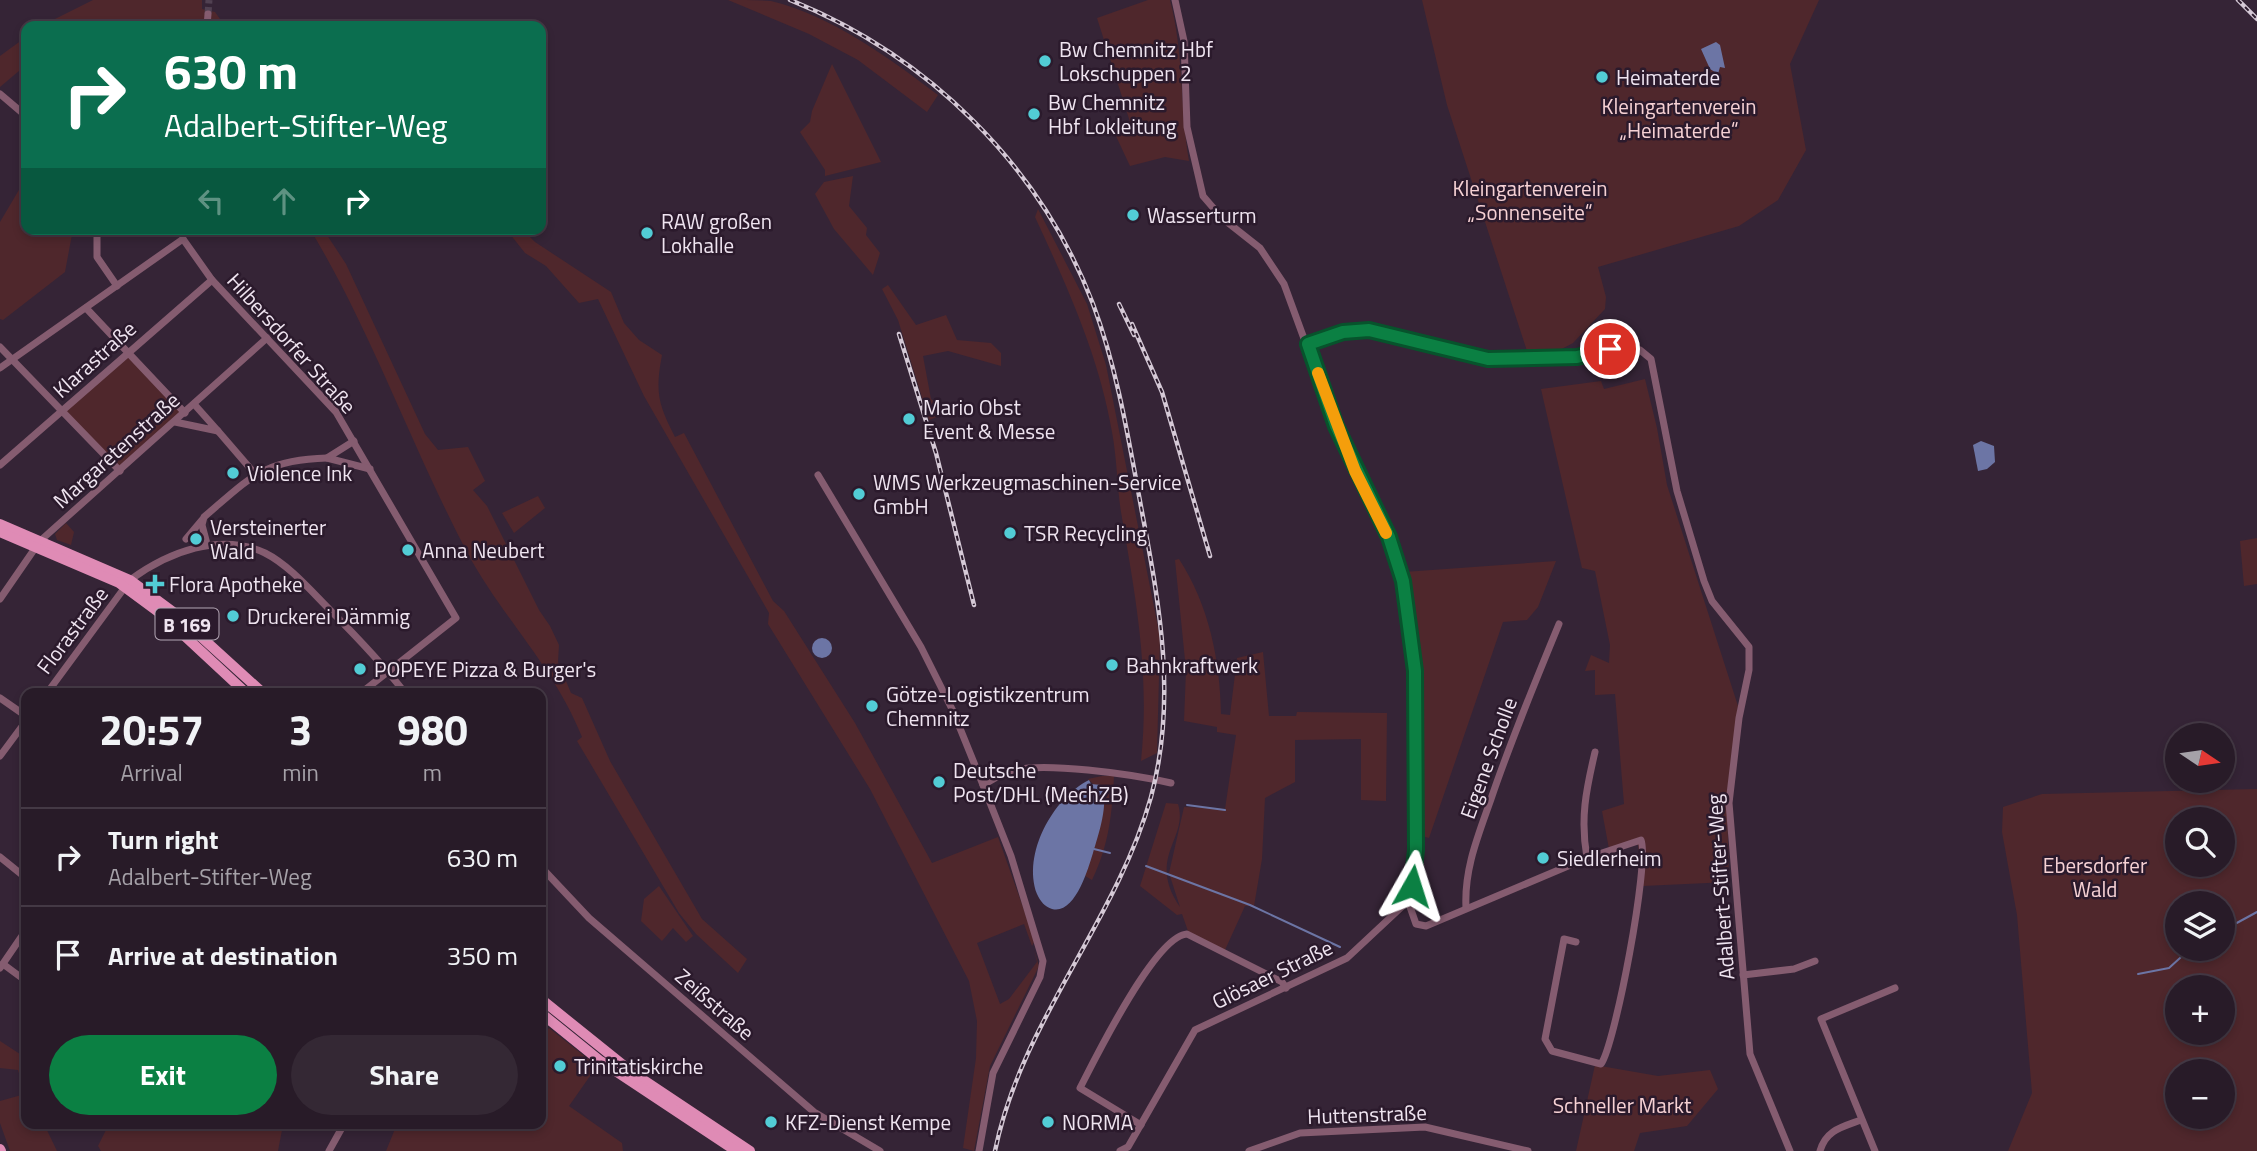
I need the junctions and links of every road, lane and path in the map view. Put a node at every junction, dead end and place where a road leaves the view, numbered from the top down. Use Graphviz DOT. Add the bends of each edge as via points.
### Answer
graph roads {
  1 [pos="1175,0"];
  2 [pos="208,14"];
  3 [pos="207,21"];
  4 [pos="0,94"];
  5 [pos="21,112"];
  6 [pos="97,235"];
  7 [pos="184,235"];
  8 [pos="183,239"];
  9 [pos="212,280"];
  10 [pos="117,286"];
  11 [pos="86,307"];
  12 [pos="267,338"];
  13 [pos="1308,344"];
  14 [pos="0,347"];
  15 [pos="126,353"];
  16 [pos="10,361"];
  17 [pos="0,368"];
  18 [pos="194,404"];
  19 [pos="61,413"];
  20 [pos="185,413"];
  21 [pos="175,422"];
  22 [pos="218,431"];
  23 [pos="354,441"];
  24 [pos="327,458"];
  25 [pos="0,465"];
  26 [pos="370,469"];
  27 [pos="120,471"];
  28 [pos="255,474"];
  29 [pos="818,475"];
  30 [pos="204,517"];
  31 [pos="0,524"];
  32 [pos="0,532"];
  33 [pos="186,539"];
  34 [pos="38,544"];
  35 [pos="208,544"];
  36 [pos="128,583"];
  37 [pos="0,599"];
  38 [pos="1559,624"];
  39 [pos="388,671"];
  40 [pos="51,688"];
  41 [pos="241,688"];
  42 [pos="257,688"];
  43 [pos="367,688"];
  44 [pos="401,688"];
  45 [pos="0,698"];
  46 [pos="21,715"];
  47 [pos="21,726"];
  48 [pos="1595,752"];
  49 [pos="0,756"];
  50 [pos="1171,783"];
  51 [pos="983,785"];
  52 [pos="0,857"];
  53 [pos="1587,858"];
  54 [pos="546,872"];
  55 [pos="21,874"];
  56 [pos="1408,901"];
  57 [pos="1466,908"];
  58 [pos="21,937"];
  59 [pos="1576,942"];
  60 [pos="1815,961"];
  61 [pos="1,966"];
  62 [pos="1743,975"];
  63 [pos="21,979"];
  64 [pos="1286,988"];
  65 [pos="1895,988"];
  66 [pos="546,1003"];
  67 [pos="546,1017"];
  68 [pos="1861,1120"];
  69 [pos="1140,1125"];
  70 [pos="341,1129"];
  71 [pos="1126,1150"];
  72 [pos="329,1151"];
  73 [pos="736,1151"];
  74 [pos="750,1151"];
  75 [pos="880,1151"];
  76 [pos="979,1151"];
  77 [pos="1249,1151"];
  78 [pos="1528,1151"];
  79 [pos="1790,1151"];
  80 [pos="1820,1151"];
  81 [pos="1875,1151"];
  1 -- 13 [label="street" via="1184,41 1187,127 1203,196 1270,261"];
  2 -- 3 [label="street"];
  4 -- 5 [label="street"];
  6 -- 10 [label="street" via="97,257"];
  7 -- 8 [label="street"];
  8 -- 9 [label="street, Hilbersdorfer Straße"];
  8 -- 10 [label="street"];
  9 -- 12 [label="street, Hilbersdorfer Straße"];
  9 -- 15 [label="street, Klarastraße"];
  10 -- 11 [label="street"];
  11 -- 15 [label="street"];
  11 -- 16 [label="street"];
  12 -- 18 [label="street, Margaretenstraße"];
  12 -- 23 [label="street, Hilbersdorfer Straße" via="336,412"];
  13 -- 56 [label="street" via="1336,426 1389,537 1403,581 1416,713 1415,858"];
  13 -- 62 [label="street, Adalbert-Stifter-Weg" via="1343,332 1369,330 1488,359 1577,357 1625,347 1640,350 1651,359 1677,491 1701,572 1713,601 1747,643 1750,658 1729,803"];
  14 -- 16 [label="street"];
  15 -- 19 [label="street, Klarastraße"];
  15 -- 20 [label="street"];
  16 -- 17 [label="street"];
  16 -- 19 [label="street"];
  18 -- 20 [label="street, Margaretenstraße"];
  18 -- 22 [label="street"];
  19 -- 25 [label="street, Klarastraße"];
  19 -- 27 [label="street"];
  20 -- 21 [label="street, Margaretenstraße"];
  21 -- 22 [label="street"];
  21 -- 27 [label="street, Margaretenstraße"];
  22 -- 28 [label="street"];
  23 -- 24 [label="street"];
  23 -- 26 [label="street, Hilbersdorfer Straße"];
  24 -- 26 [label="street"];
  24 -- 28 [label="street" via="272,464"];
  26 -- 39 [label="street, Hilbersdorfer Straße" via="456,618"];
  27 -- 34 [label="street, Margaretenstraße"];
  28 -- 30 [label="street"];
  29 -- 51 [label="street" via="921,647"];
  30 -- 33 [label="street"];
  30 -- 35 [label="street"];
  31 -- 34 [label="main road, B 169"];
  32 -- 34 [label="main road, B 169"];
  34 -- 36 [label="main road, B 169"];
  34 -- 37 [label="street, Margaretenstraße"];
  35 -- 36 [label="street" via="177,555"];
  35 -- 39 [label="street" via="251,548 272,557 311,590"];
  36 -- 40 [label="street, Florastraße"];
  36 -- 41 [label="main road, B 169"];
  36 -- 42 [label="main road, B 169" via="176,614"];
  38 -- 57 [label="street, Eigene Scholle" via="1515,730 1470,860"];
  39 -- 43 [label="street"];
  39 -- 44 [label="street"];
  45 -- 46 [label="street"];
  47 -- 49 [label="street"];
  48 -- 53 [label="street" via="1582,804"];
  50 -- 51 [label="street" via="1119,773 1033,769 1009,771"];
  51 -- 76 [label="street" via="1011,856 1043,961 1040,977 993,1073"];
  52 -- 55 [label="street"];
  53 -- 57 [label="street"];
  53 -- 59 [label="street" via="1637,839 1643,842 1640,900 1601,1064 1552,1051 1545,1039 1564,939"];
  54 -- 75 [label="street, Zeißstraße" via="589,918 811,1109"];
  56 -- 57 [label="street" via="1420,927"];
  56 -- 64 [label="street, Glösaer Straße" via="1337,965"];
  58 -- 61 [label="street"];
  60 -- 62 [label="street" via="1794,969"];
  61 -- 63 [label="street"];
  62 -- 79 [label="street, Adalbert-Stifter-Weg" via="1751,1054"];
  64 -- 69 [label="street, Glösaer Straße" via="1195,1030"];
  64 -- 69 [label="street" via="1186,934 1170,944 1136,985 1080,1088"];
  65 -- 68 [label="street" via="1821,1019"];
  66 -- 74 [label="main road" via="633,1073"];
  67 -- 73 [label="main road" via="599,1060"];
  68 -- 80 [label="street" via="1832,1131"];
  68 -- 81 [label="street"];
  69 -- 71 [label="street, Glösaer Straße"];
  70 -- 72 [label="street"];
  77 -- 78 [label="street, Huttenstraße" via="1300,1133 1425,1127"];
}
